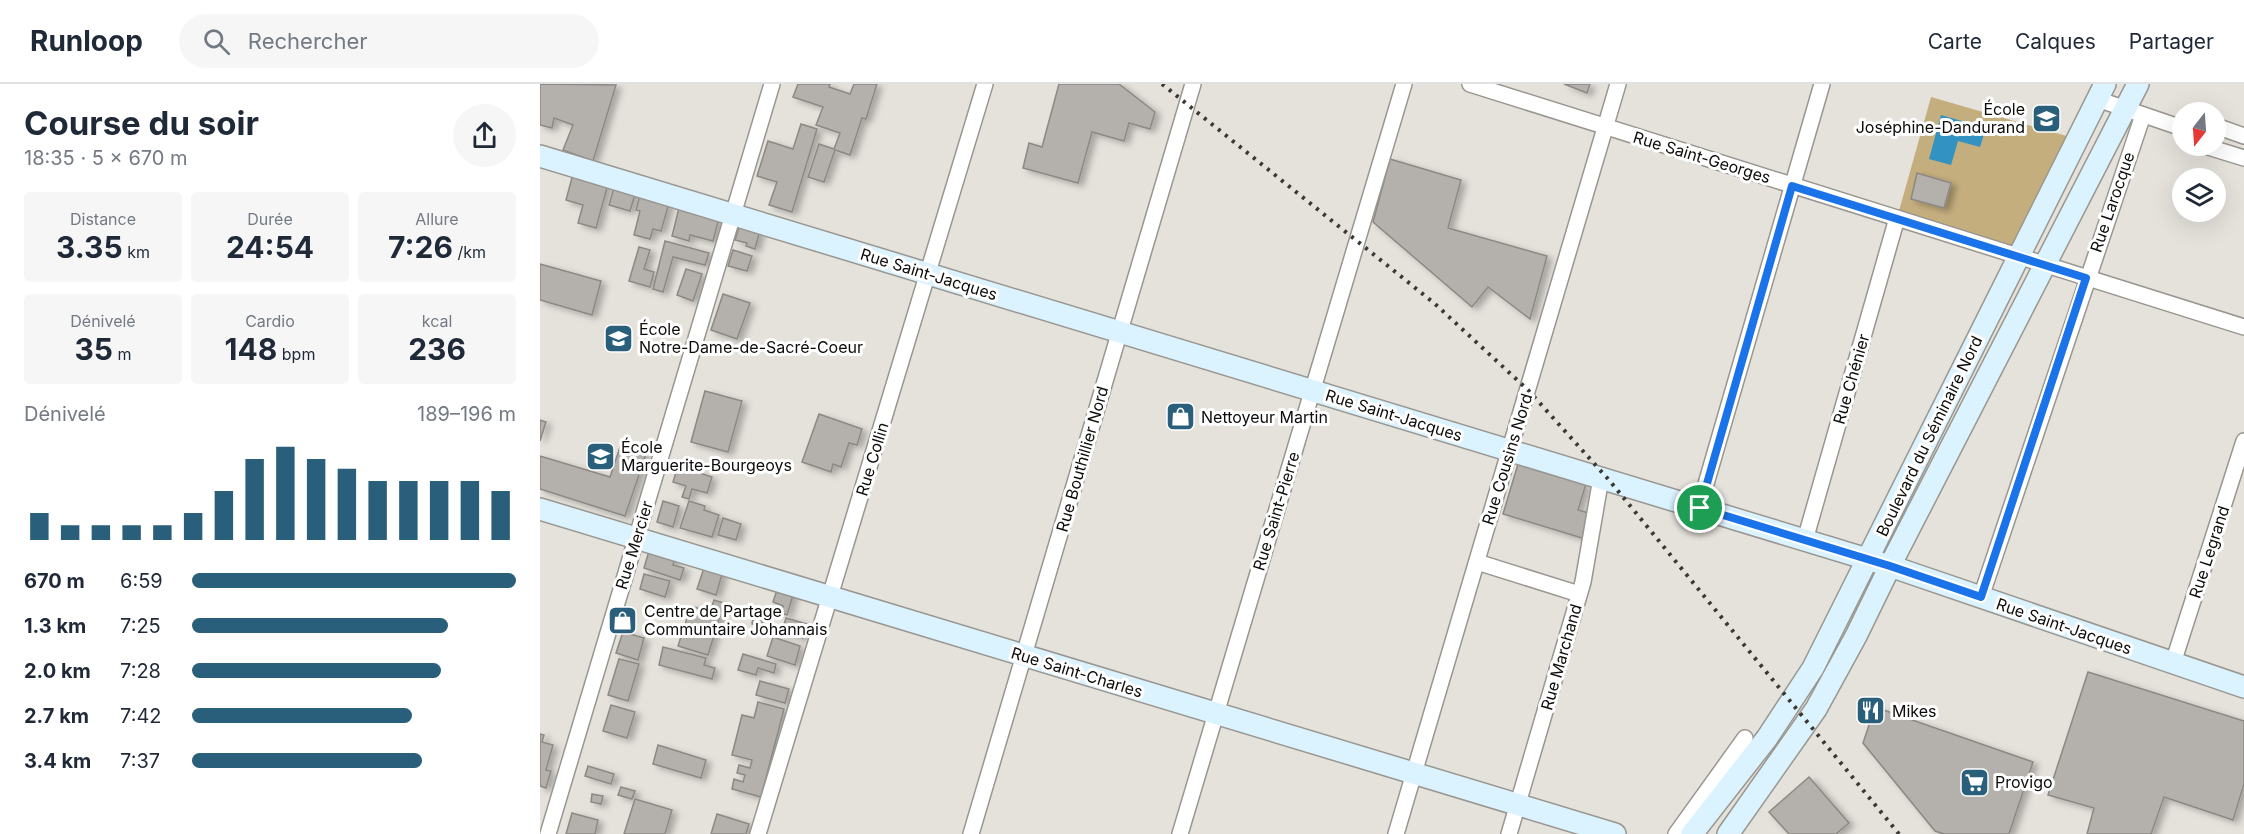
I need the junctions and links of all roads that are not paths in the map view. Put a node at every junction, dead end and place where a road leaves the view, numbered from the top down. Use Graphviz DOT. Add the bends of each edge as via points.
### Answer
graph roads {
  1 [pos="771,84"];
  2 [pos="985,84"];
  3 [pos="1193,84"];
  4 [pos="1404,84"];
  5 [pos="1470,84"];
  6 [pos="1618,84"];
  7 [pos="1822,84"];
  8 [pos="2138,84"];
  9 [pos="2101,92"];
  10 [pos="2133,112"];
  11 [pos="2172,125"];
  12 [pos="1606,127"];
  13 [pos="2226,129"];
  14 [pos="2244,135"];
  15 [pos="2226,152"];
  16 [pos="540,156"];
  17 [pos="2244,158"];
  18 [pos="1792,186"];
  19 [pos="733,214"];
  20 [pos="1897,218"];
  21 [pos="2017,256"];
  22 [pos="2045,265"];
  23 [pos="928,273"];
  24 [pos="2086,278"];
  25 [pos="2244,327"];
  26 [pos="1120,332"];
  27 [pos="1312,390"];
  28 [pos="2244,441"];
  29 [pos="1510,450"];
  30 [pos="1601,478"];
  31 [pos="1700,508"];
  32 [pos="540,509"];
  33 [pos="636,538"];
  34 [pos="1805,540"];
  35 [pos="1869,560"];
  36 [pos="1477,562"];
  37 [pos="1890,566"];
  38 [pos="1579,594"];
  39 [pos="830,597"];
  40 [pos="1981,597"];
  41 [pos="1024,655"];
  42 [pos="2173,663"];
  43 [pos="2244,687"];
  44 [pos="1216,713"];
  45 [pos="1745,738"];
  46 [pos="1414,773"];
  47 [pos="1518,805"];
  48 [pos="548,834"];
  49 [pos="758,834"];
  50 [pos="972,834"];
  51 [pos="1179,834"];
  52 [pos="1396,834"];
  53 [pos="1509,834"];
  54 [pos="1615,834"];
  55 [pos="1676,834"];
  56 [pos="1692,834"];
  57 [pos="1728,834"];
  1 -- 19 [label="street, Rue Mercier"];
  2 -- 23 [label="street, Rue Collin"];
  3 -- 26 [label="street, Rue Bouthillier Nord"];
  4 -- 27 [label="street, Rue Saint-Pierre"];
  5 -- 12 [label="street, Rue Saint-Georges"];
  6 -- 12 [label="street, Rue Cousins Nord"];
  7 -- 18 [label="street"];
  8 -- 10 [label="street, Boulevard du Séminaire Nord"];
  9 -- 10 [label="street"];
  9 -- 21 [label="street, Boulevard du Séminaire Nord"];
  10 -- 11 [label="street"];
  10 -- 22 [label="street, Boulevard du Séminaire Nord"];
  10 -- 24 [label="street, Rue Larocque"];
  12 -- 18 [label="street, Rue Saint-Georges"];
  12 -- 29 [label="street, Rue Cousins Nord"];
  13 -- 14 [label="street"];
  15 -- 17 [label="street"];
  16 -- 19 [label="street, Rue Saint-Jacques"];
  18 -- 20 [label="street, Rue Saint-Georges"];
  18 -- 31 [label="street"];
  19 -- 23 [label="street, Rue Saint-Jacques"];
  19 -- 33 [label="street, Rue Mercier"];
  20 -- 21 [label="street, Rue Saint-Georges"];
  20 -- 34 [label="street, Rue Chénier"];
  21 -- 22 [label="street, Rue Saint-Georges"];
  21 -- 35 [label="street, Boulevard du Séminaire Nord"];
  22 -- 24 [label="street, Rue Saint-Georges"];
  22 -- 37 [label="street, Boulevard du Séminaire Nord"];
  23 -- 26 [label="street, Rue Saint-Jacques"];
  23 -- 39 [label="street, Rue Collin"];
  24 -- 25 [label="street, Rue Saint-Georges"];
  24 -- 40 [label="street, Rue Larocque"];
  26 -- 27 [label="street, Rue Saint-Jacques"];
  26 -- 41 [label="street, Rue Bouthillier Nord"];
  27 -- 29 [label="street, Rue Saint-Jacques"];
  27 -- 44 [label="street, Rue Saint-Pierre"];
  28 -- 42 [label="street, Rue Legrand"];
  29 -- 30 [label="street, Rue Saint-Jacques"];
  29 -- 36 [label="street, Rue Cousins Nord"];
  30 -- 31 [label="street, Rue Saint-Jacques"];
  30 -- 38 [label="street, Rue Marchand"];
  31 -- 34 [label="street, Rue Saint-Jacques"];
  32 -- 33 [label="street, Rue Saint-Charles"];
  33 -- 39 [label="street, Rue Saint-Charles"];
  33 -- 48 [label="street, Rue Mercier"];
  34 -- 35 [label="street, Rue Saint-Jacques"];
  35 -- 37 [label="street, Rue Saint-Jacques"];
  35 -- 56 [label="street, Boulevard du Séminaire Nord" via="1813,668 1767,738"];
  36 -- 38 [label="street"];
  36 -- 46 [label="street, Rue Cousins Nord"];
  37 -- 40 [label="street, Rue Saint-Jacques"];
  37 -- 57 [label="street, Boulevard du Séminaire Nord" via="1816,709"];
  38 -- 47 [label="street, Rue Marchand"];
  39 -- 41 [label="street, Rue Saint-Charles"];
  39 -- 49 [label="street, Rue Collin"];
  40 -- 42 [label="street, Rue Saint-Jacques"];
  41 -- 44 [label="street, Rue Saint-Charles"];
  41 -- 50 [label="street, Rue Bouthillier Nord"];
  42 -- 43 [label="street, Rue Saint-Jacques"];
  44 -- 46 [label="street, Rue Saint-Charles"];
  44 -- 51 [label="street, Rue Saint-Pierre"];
  45 -- 55 [label="street"];
  46 -- 47 [label="street, Rue Saint-Charles"];
  46 -- 52 [label="street, Rue Cousins Nord"];
  47 -- 53 [label="street, Rue Marchand"];
  47 -- 54 [label="street, Rue Saint-Charles"];
}
